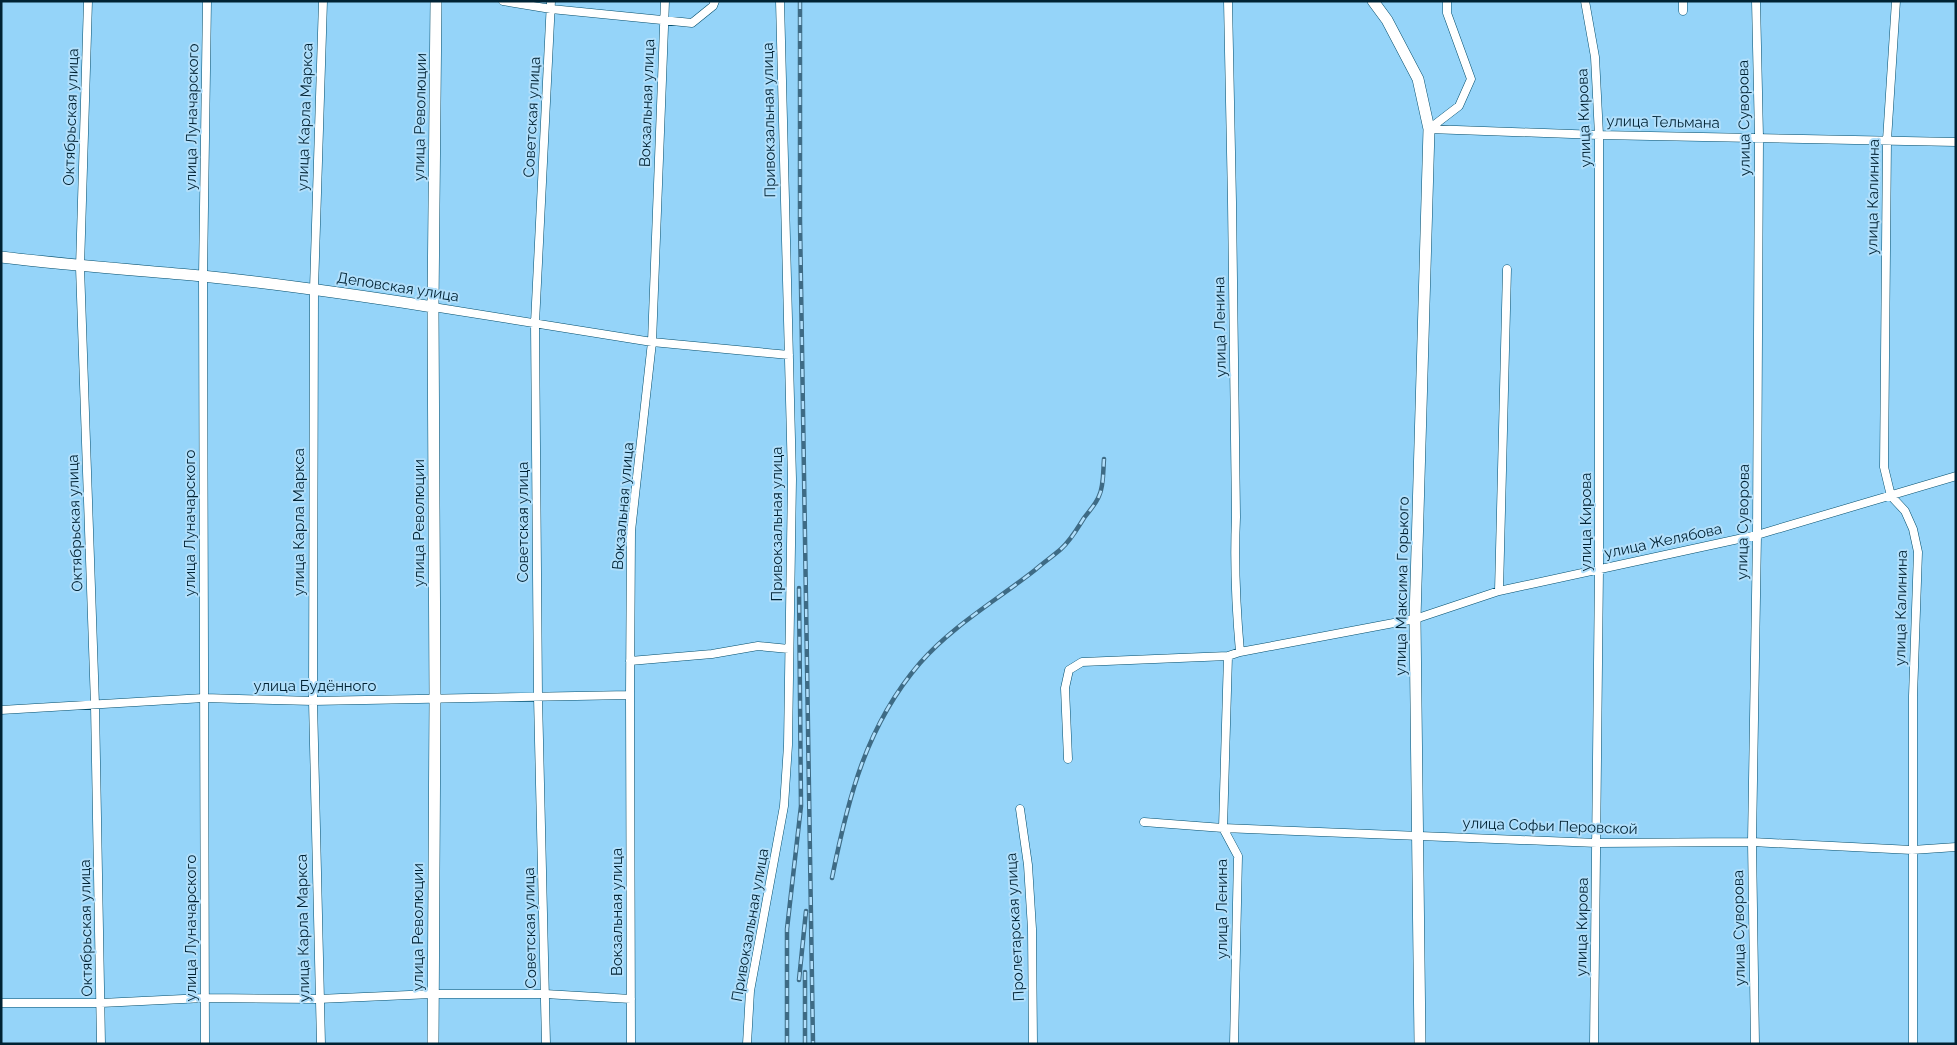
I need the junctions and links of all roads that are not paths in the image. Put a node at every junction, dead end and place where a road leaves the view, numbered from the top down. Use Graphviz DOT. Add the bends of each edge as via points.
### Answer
graph roads {
  1 [pos="88,1"];
  2 [pos="207,1"];
  3 [pos="323,1"];
  4 [pos="436,1"];
  5 [pos="503,1"];
  6 [pos="664,1"];
  7 [pos="715,1"];
  8 [pos="780,1"];
  9 [pos="1228,1"];
  10 [pos="1373,1"];
  11 [pos="1447,1"];
  12 [pos="1585,1"];
  13 [pos="1683,1"];
  14 [pos="1756,1"];
  15 [pos="1896,1"];
  16 [pos="551,5"];
  17 [pos="1683,11"];
  18 [pos="664,20"];
  19 [pos="1429,129"];
  20 [pos="1600,135"];
  21 [pos="1758,137"];
  22 [pos="1887,140"];
  23 [pos="1956,142"];
  24 [pos="1,257"];
  25 [pos="80,267"];
  26 [pos="1507,269"];
  27 [pos="203,276"];
  28 [pos="314,289"];
  29 [pos="433,307"];
  30 [pos="535,322"];
  31 [pos="652,342"];
  32 [pos="789,355"];
  33 [pos="1956,476"];
  34 [pos="1891,496"];
  35 [pos="1757,535"];
  36 [pos="1600,568"];
  37 [pos="1499,591"];
  38 [pos="1415,618"];
  39 [pos="789,649"];
  40 [pos="1240,652"];
  41 [pos="1228,656"];
  42 [pos="630,661"];
  43 [pos="630,695"];
  44 [pos="538,697"];
  45 [pos="204,698"];
  46 [pos="434,699"];
  47 [pos="313,701"];
  48 [pos="95,705"];
  49 [pos="1,710"];
  50 [pos="1068,759"];
  51 [pos="1020,809"];
  52 [pos="1144,822"];
  53 [pos="1223,828"];
  54 [pos="1417,835"];
  55 [pos="1752,842"];
  56 [pos="1597,843"];
  57 [pos="1956,848"];
  58 [pos="1912,850"];
  59 [pos="432,994"];
  60 [pos="545,994"];
  61 [pos="204,998"];
  62 [pos="318,999"];
  63 [pos="631,999"];
  64 [pos="1,1002"];
  65 [pos="101,1003"];
  66 [pos="101,1044"];
  67 [pos="205,1044"];
  68 [pos="320,1044"];
  69 [pos="433,1044"];
  70 [pos="546,1044"];
  71 [pos="631,1044"];
  72 [pos="747,1044"];
  73 [pos="1033,1044"];
  74 [pos="1234,1044"];
  75 [pos="1420,1044"];
  76 [pos="1594,1044"];
  77 [pos="1755,1044"];
  78 [pos="1913,1044"];
  1 -- 25 [label="street, Октябрьская улица"];
  2 -- 27 [label="street, улица Луначарского"];
  3 -- 28 [label="street, улица Карла Маркса"];
  4 -- 29 [label="street, улица Революции"];
  5 -- 16 [label="street"];
  6 -- 18 [label="street, Вокзальная улица"];
  7 -- 18 [label="street" via="692,23"];
  8 -- 32 [label="street, Привокзальная улица"];
  9 -- 40 [label="street, улица Ленина" via="1234,552"];
  10 -- 19 [label="street, улица Максима Горького" via="1387,20 1418,79"];
  11 -- 19 [label="street" via="1447,14 1471,79 1459,106"];
  12 -- 20 [label="street, улица Кирова" via="1595,57"];
  13 -- 17 [label="street"];
  14 -- 21 [label="street, улица Суворова"];
  15 -- 22 [label="street, улица Калинина"];
  16 -- 18 [label="street"];
  16 -- 30 [label="street, Советская улица"];
  18 -- 31 [label="street, Вокзальная улица"];
  19 -- 20 [label="street, улица Тельмана"];
  19 -- 38 [label="street, улица Максима Горького"];
  20 -- 21 [label="street, улица Тельмана"];
  20 -- 36 [label="street, улица Кирова"];
  21 -- 22 [label="street, улица Тельмана"];
  21 -- 35 [label="street, улица Суворова"];
  22 -- 23 [label="street, улица Тельмана"];
  22 -- 34 [label="street, улица Калинина" via="1884,467"];
  24 -- 25 [label="street, Деповская улица"];
  25 -- 27 [label="street, Деповская улица"];
  25 -- 48 [label="street, Октябрьская улица"];
  26 -- 37 [label="street"];
  27 -- 28 [label="street, Деповская улица"];
  27 -- 45 [label="street, улица Луначарского"];
  28 -- 29 [label="street, Деповская улица"];
  28 -- 47 [label="street, улица Карла Маркса"];
  29 -- 30 [label="street, Деповская улица"];
  29 -- 46 [label="street, улица Революции"];
  30 -- 31 [label="street, Деповская улица"];
  30 -- 44 [label="street, Советская улица"];
  31 -- 32 [label="street, Деповская улица"];
  31 -- 42 [label="street, Вокзальная улица" via="631,531"];
  32 -- 39 [label="street, Привокзальная улица" via="792,478"];
  33 -- 34 [label="street, улица Желябова"];
  34 -- 35 [label="street, улица Желябова"];
  34 -- 58 [label="street, улица Калинина" via="1905,511 1918,552"];
  35 -- 36 [label="street, улица Желябова"];
  35 -- 55 [label="street, улица Суворова"];
  36 -- 37 [label="street, улица Желябова"];
  36 -- 56 [label="street, улица Кирова"];
  37 -- 38 [label="street, улица Желябова"];
  38 -- 40 [label="street, улица Желябова"];
  38 -- 54 [label="street, улица Максима Горького"];
  39 -- 42 [label="street" via="758,646 712,654"];
  39 -- 72 [label="street, Привокзальная улица" via="784,806 750,991"];
  40 -- 41 [label="street, улица Желябова"];
  41 -- 50 [label="street, улица Желябова" via="1101,660 1082,662 1069,670 1065,688"];
  41 -- 53 [label="street, улица Ленина"];
  42 -- 43 [label="street, Вокзальная улица"];
  43 -- 44 [label="street, улица Будённого"];
  43 -- 63 [label="street, Вокзальная улица"];
  44 -- 46 [label="street, улица Будённого"];
  44 -- 60 [label="street, Советская улица"];
  45 -- 47 [label="street, улица Будённого"];
  45 -- 48 [label="street, улица Будённого"];
  45 -- 61 [label="street, улица Луначарского"];
  46 -- 47 [label="street, улица Будённого"];
  46 -- 59 [label="street, улица Революции"];
  47 -- 62 [label="street, улица Карла Маркса"];
  48 -- 49 [label="street, улица Будённого"];
  48 -- 65 [label="street, Октябрьская улица"];
  51 -- 73 [label="street, Пролетарская улица" via="1032,929"];
  52 -- 53 [label="street, улица Софьи Перовской"];
  53 -- 54 [label="street, улица Софьи Перовской"];
  53 -- 74 [label="street, улица Ленина" via="1238,856"];
  54 -- 56 [label="street, улица Софьи Перовской"];
  54 -- 75 [label="street, улица Максима Горького"];
  55 -- 56 [label="street, улица Софьи Перовской"];
  55 -- 58 [label="street, улица Софьи Перовской"];
  55 -- 77 [label="street, улица Суворова"];
  56 -- 76 [label="street, улица Кирова"];
  57 -- 58 [label="street, улица Софьи Перовской"];
  58 -- 78 [label="street, улица Калинина"];
  59 -- 60 [label="street"];
  59 -- 62 [label="street"];
  59 -- 69 [label="street, улица Революции"];
  60 -- 63 [label="street"];
  60 -- 70 [label="street, Советская улица"];
  61 -- 62 [label="street"];
  61 -- 65 [label="street"];
  61 -- 67 [label="street, улица Луначарского"];
  62 -- 68 [label="street, улица Карла Маркса"];
  63 -- 71 [label="street, Вокзальная улица"];
  64 -- 65 [label="street"];
  65 -- 66 [label="street, Октябрьская улица"];
}
